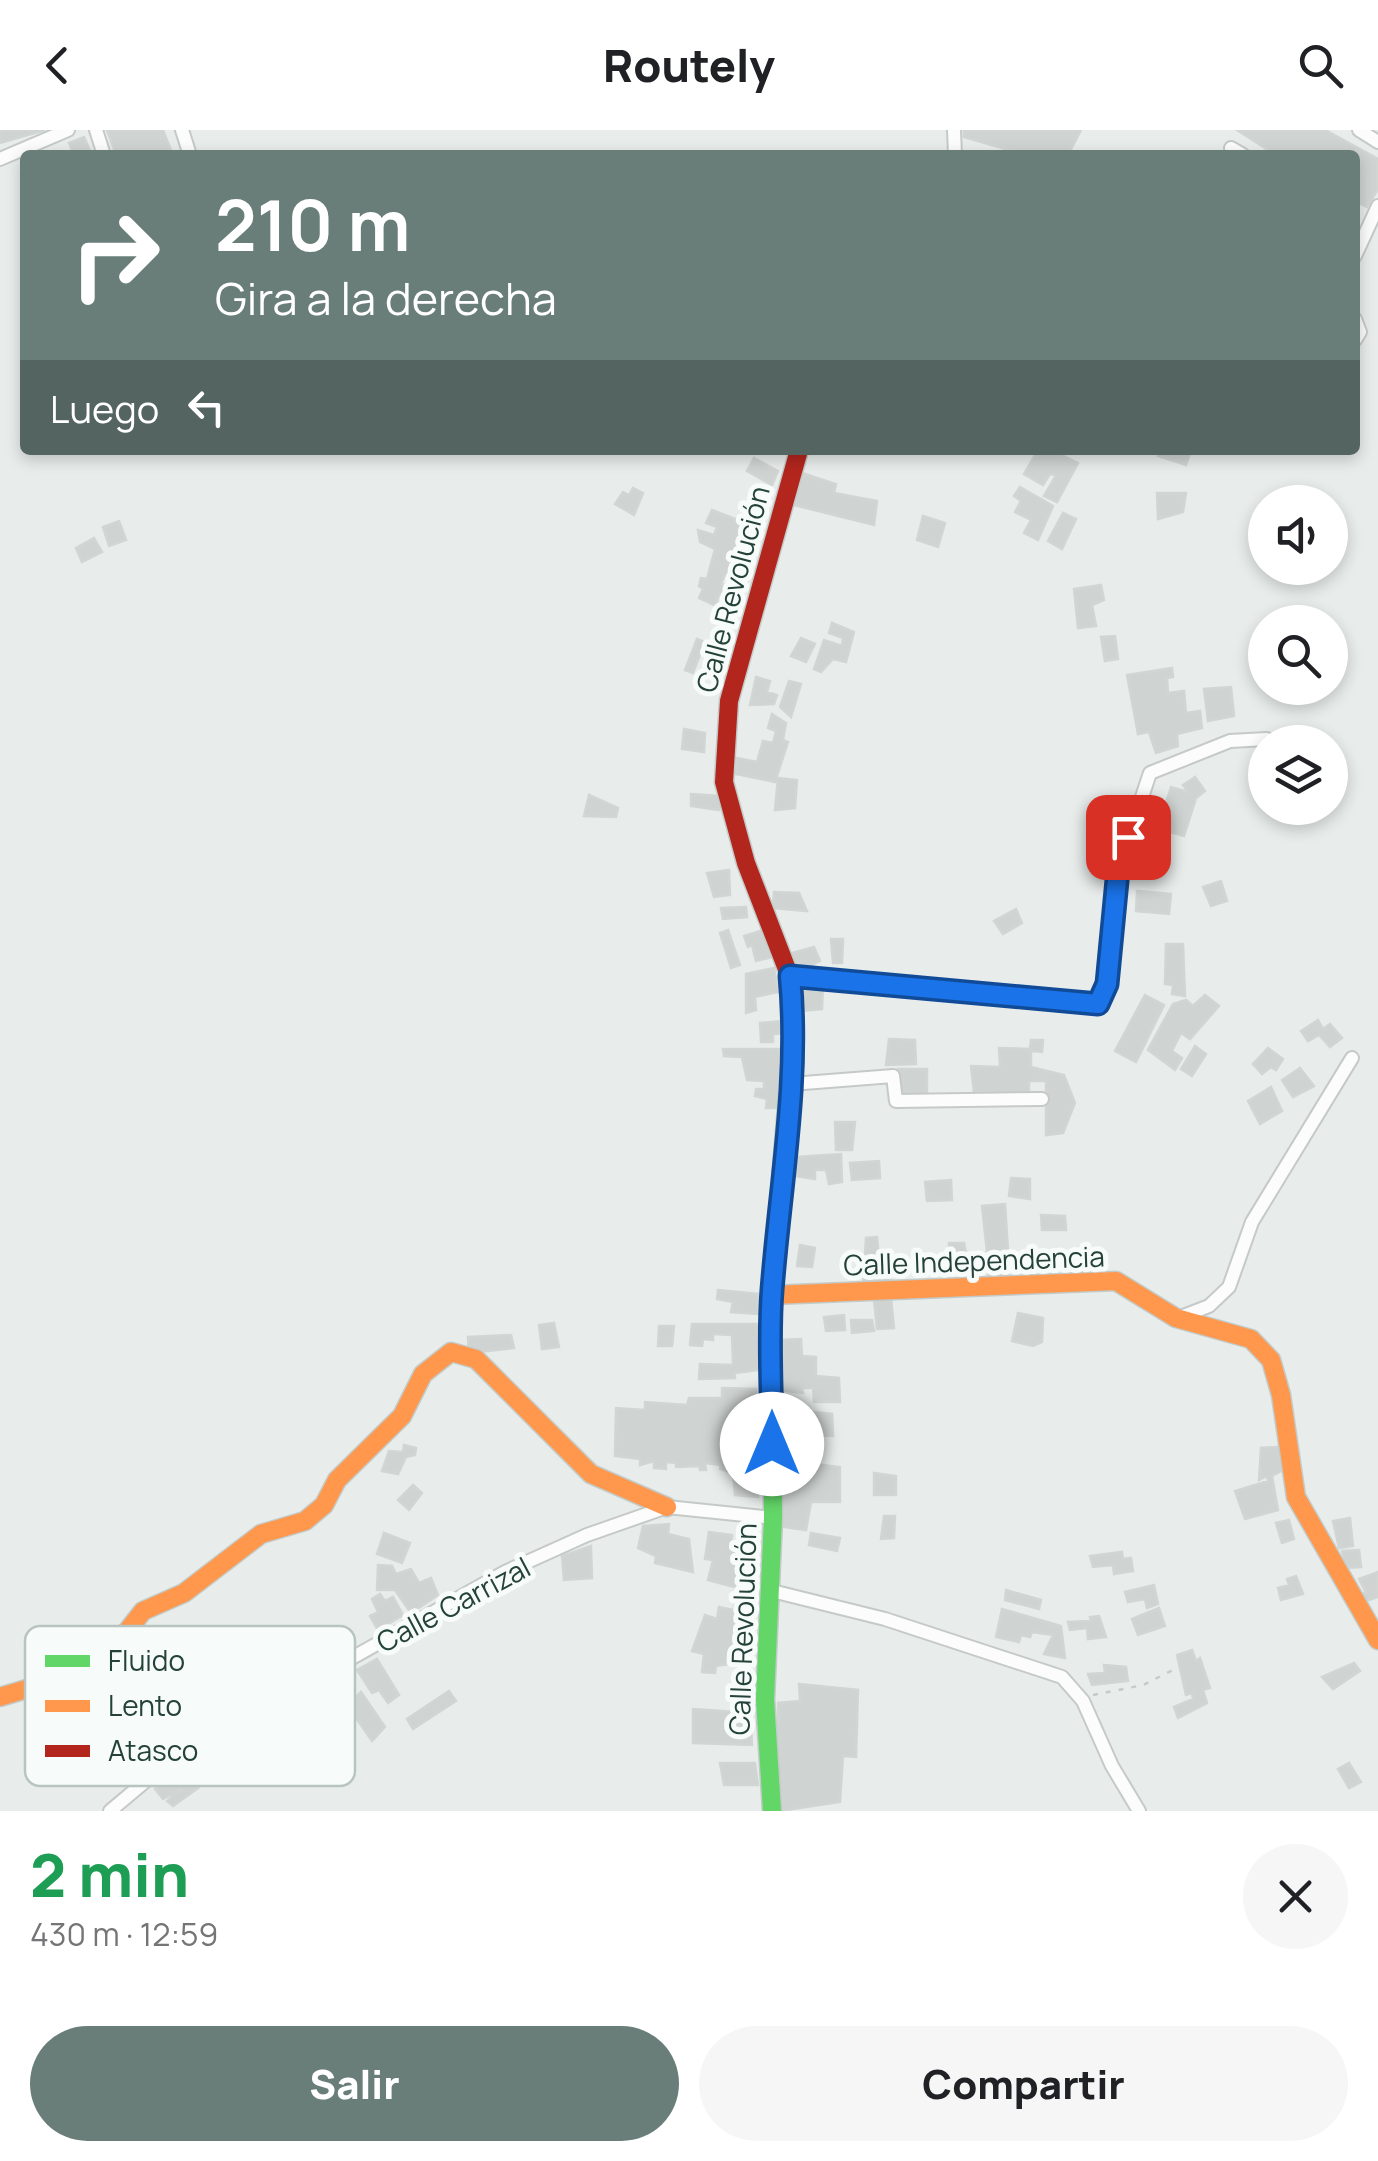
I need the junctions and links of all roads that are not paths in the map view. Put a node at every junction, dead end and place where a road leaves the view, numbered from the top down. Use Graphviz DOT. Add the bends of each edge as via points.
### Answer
graph roads {
  1 [pos="68,130"];
  2 [pos="1358,130"];
  3 [pos="1378,142"];
  4 [pos="21,150"];
  5 [pos="1378,206"];
  6 [pos="1360,226"];
  7 [pos="798,455"];
  8 [pos="1248,740"];
  9 [pos="790,976"];
  10 [pos="1352,1058"];
  11 [pos="791,1084"];
  12 [pos="1042,1099"];
  13 [pos="772,1294"];
  14 [pos="1176,1318"];
  15 [pos="667,1507"];
  16 [pos="773,1518"];
  17 [pos="768,1590"];
  18 [pos="131,1626"];
  19 [pos="1378,1640"];
  20 [pos="355,1656"];
  21 [pos="25,1690"];
  22 [pos="0,1697"];
  23 [pos="140,1786"];
  24 [pos="110,1811"];
  25 [pos="772,1811"];
  26 [pos="1139,1811"];
  1 -- 4 [label="street"];
  2 -- 3 [label="street"];
  5 -- 6 [label="street"];
  7 -- 9 [label="street, Calle Revolución" via="728,702 724,782 746,863"];
  8 -- 9 [label="street" via="1150,773 1118,870 1107,984 1098,1004"];
  9 -- 11 [label="street, Calle Revolución"];
  10 -- 14 [label="street" via="1252,1222 1229,1287 1209,1306"];
  11 -- 12 [label="street" via="892,1076 896,1101"];
  11 -- 13 [label="street, Calle Revolución"];
  13 -- 14 [label="street, Calle Independencia" via="1116,1281"];
  13 -- 16 [label="street, Calle Revolución"];
  14 -- 19 [label="street, Calle Independencia" via="1252,1339 1270,1360 1296,1497"];
  15 -- 16 [label="street, Calle Carrizal"];
  15 -- 18 [label="street" via="591,1474 476,1360 451,1352 424,1374 402,1416 337,1480 324,1506 305,1521 261,1534 184,1593 143,1611"];
  15 -- 20 [label="street, Calle Carrizal" via="505,1572"];
  16 -- 17 [label="street, Calle Revolución"];
  17 -- 25 [label="street, Calle Revolución" via="766,1766"];
  17 -- 26 [label="street" via="885,1619 1062,1677 1083,1701"];
  21 -- 22 [label="street"];
  23 -- 24 [label="street, Calle Carrizal"];
}
